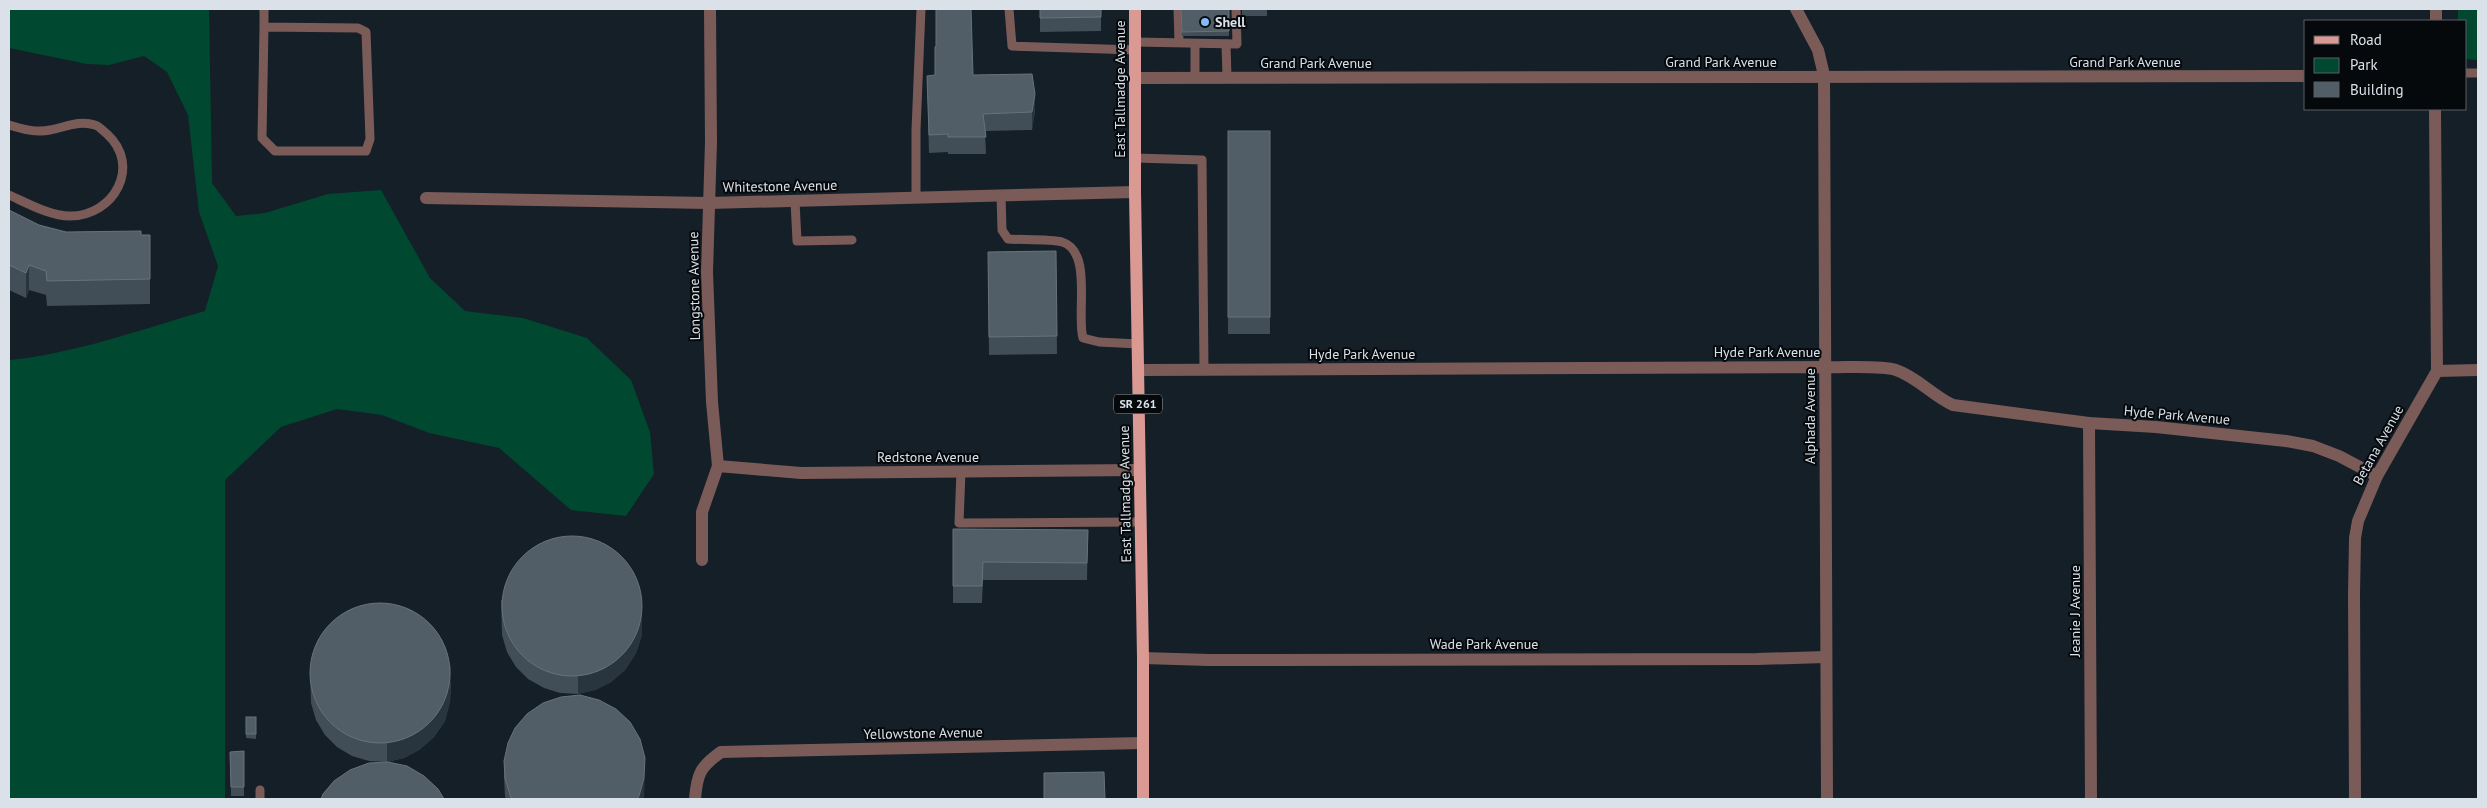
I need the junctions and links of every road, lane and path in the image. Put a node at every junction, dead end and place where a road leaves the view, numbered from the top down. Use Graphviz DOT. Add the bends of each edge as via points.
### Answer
graph roads {
  1 [pos="264,9"];
  2 [pos="710,9"];
  3 [pos="921,9"];
  4 [pos="1010,9"];
  5 [pos="1135,9"];
  6 [pos="1178,9"];
  7 [pos="1236,9"];
  8 [pos="1796,9"];
  9 [pos="264,27"];
  10 [pos="1179,42"];
  11 [pos="1226,44"];
  12 [pos="1194,45"];
  13 [pos="1136,46"];
  14 [pos="1824,75"];
  15 [pos="2304,76"];
  16 [pos="1135,78"];
  17 [pos="1195,78"];
  18 [pos="1227,78"];
  19 [pos="2435,110"];
  20 [pos="9,125"];
  21 [pos="1135,158"];
  22 [pos="1135,192"];
  23 [pos="9,195"];
  24 [pos="1001,196"];
  25 [pos="426,198"];
  26 [pos="916,198"];
  27 [pos="795,201"];
  28 [pos="709,203"];
  29 [pos="852,240"];
  30 [pos="1138,344"];
  31 [pos="1825,367"];
  32 [pos="1204,369"];
  33 [pos="1138,370"];
  34 [pos="2478,370"];
  35 [pos="2437,371"];
  36 [pos="2089,423"];
  37 [pos="718,466"];
  38 [pos="1139,470"];
  39 [pos="961,471"];
  40 [pos="2377,476"];
  41 [pos="1140,522"];
  42 [pos="702,560"];
  43 [pos="1825,657"];
  44 [pos="1143,658"];
  45 [pos="1143,743"];
  46 [pos="695,799"];
  47 [pos="1143,799"];
  48 [pos="1827,799"];
  49 [pos="2091,799"];
  50 [pos="2355,799"];
  1 -- 9 [label="lane"];
  2 -- 28 [label="street, Longstone Avenue"];
  3 -- 26 [label="lane"];
  4 -- 13 [label="lane" via="1012,46"];
  5 -- 13 [label="main road, East Tallmadge Avenue / SR 261"];
  6 -- 10 [label="lane"];
  7 -- 11 [label="lane" via="1237,44"];
  8 -- 14 [label="street, Alphada Avenue" via="1818,50"];
  9 -- 9 [label="lane" via="262,138 275,151 366,151 370,139 366,32 358,28"];
  10 -- 12 [label="lane"];
  10 -- 13 [label="lane"];
  11 -- 12 [label="lane" via="1205,40"];
  11 -- 18 [label="lane"];
  12 -- 17 [label="lane"];
  13 -- 16 [label="main road, East Tallmadge Avenue / SR 261"];
  14 -- 15 [label="street, Grand Park Avenue"];
  14 -- 18 [label="street, Grand Park Avenue"];
  14 -- 31 [label="street, Alphada Avenue"];
  16 -- 17 [label="street, Grand Park Avenue"];
  16 -- 21 [label="main road, East Tallmadge Avenue / SR 261"];
  17 -- 18 [label="street, Grand Park Avenue"];
  19 -- 35 [label="street"];
  20 -- 23 [label="lane" via="28,130 49,130 74,123 96,125 114,141 123,160 119,188 107,204 89,213 69,216 42,210"];
  21 -- 22 [label="main road, East Tallmadge Avenue / SR 261"];
  21 -- 32 [label="lane" via="1202,160"];
  22 -- 24 [label="street, Whitestone Avenue"];
  22 -- 30 [label="main road, East Tallmadge Avenue / SR 261"];
  24 -- 26 [label="street, Whitestone Avenue"];
  24 -- 30 [label="lane" via="1002,230 1008,239 1062,242 1073,250 1080,265 1083,338"];
  25 -- 28 [label="street, Whitestone Avenue"];
  26 -- 27 [label="street, Whitestone Avenue"];
  27 -- 28 [label="street, Whitestone Avenue"];
  27 -- 29 [label="lane" via="797,241"];
  28 -- 37 [label="street, Longstone Avenue" via="707,272"];
  30 -- 33 [label="main road, East Tallmadge Avenue / SR 261"];
  31 -- 32 [label="street, Hyde Park Avenue"];
  31 -- 36 [label="street, Hyde Park Avenue" via="1895,370 1910,376 1953,405"];
  31 -- 43 [label="street, Alphada Avenue"];
  32 -- 33 [label="street, Hyde Park Avenue"];
  33 -- 38 [label="main road, East Tallmadge Avenue / SR 261"];
  34 -- 35 [label="street"];
  35 -- 40 [label="street, Betana Avenue"];
  36 -- 40 [label="street, Hyde Park Avenue" via="2156,427 2313,446"];
  36 -- 49 [label="street, Jeanie J Avenue"];
  37 -- 39 [label="street, Redstone Avenue" via="801,473"];
  37 -- 42 [label="street, Longstone Avenue" via="702,512"];
  38 -- 39 [label="street, Redstone Avenue"];
  38 -- 41 [label="main road, East Tallmadge Avenue / SR 261"];
  39 -- 41 [label="lane" via="959,523"];
  40 -- 50 [label="street, Betana Avenue" via="2364,503 2355,538"];
  41 -- 44 [label="main road, East Tallmadge Avenue / SR 261"];
  43 -- 44 [label="street, Wade Park Avenue" via="1757,660"];
  43 -- 48 [label="street, Alphada Avenue"];
  44 -- 45 [label="main road, East Tallmadge Avenue / SR 261"];
  45 -- 46 [label="street, Yellowstone Avenue" via="721,752 707,762 697,777"];
  45 -- 47 [label="main road, East Tallmadge Avenue / SR 261"];
}
